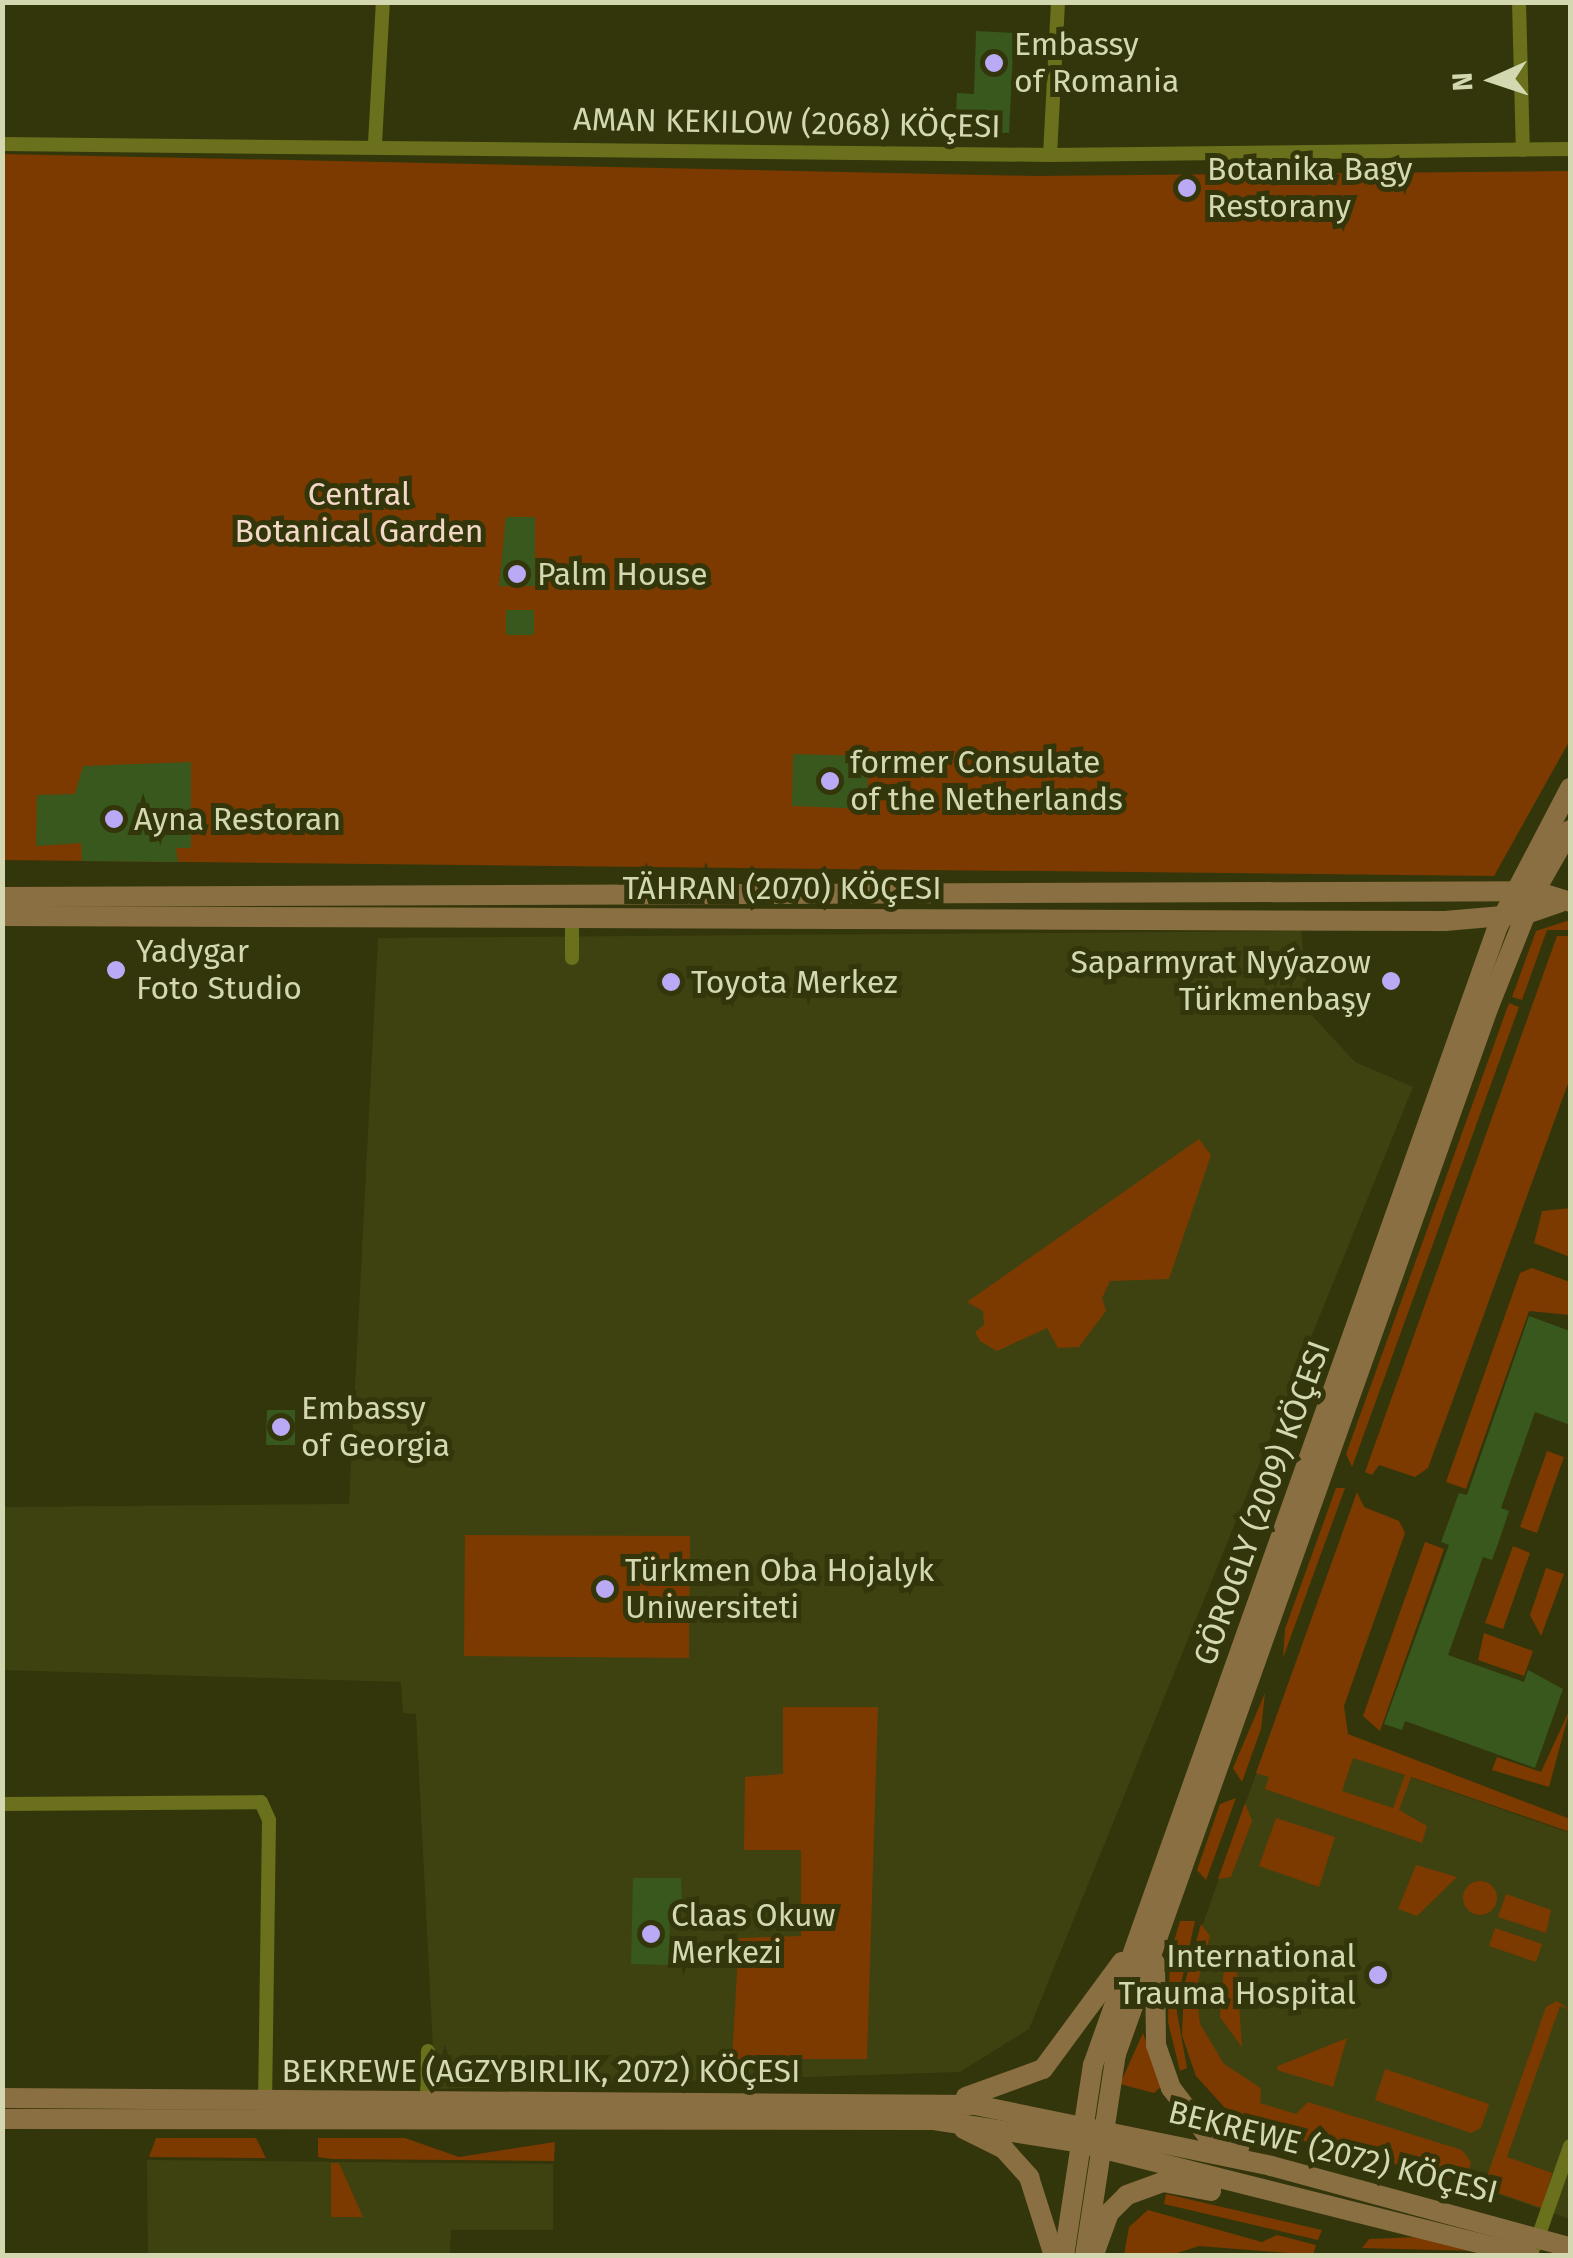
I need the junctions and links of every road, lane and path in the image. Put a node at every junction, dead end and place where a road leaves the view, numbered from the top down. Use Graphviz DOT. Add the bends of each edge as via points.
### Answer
graph roads {
  1 [pos="383,2"];
  2 [pos="1058,2"];
  3 [pos="1518,2"];
  4 [pos="376,143"];
  5 [pos="2,144"];
  6 [pos="1570,149"];
  7 [pos="1523,150"];
  8 [pos="1050,155"];
  9 [pos="1570,788"];
  10 [pos="1570,830"];
  11 [pos="1535,891"];
  12 [pos="1511,892"];
  13 [pos="2,897"];
  14 [pos="1565,902"];
  15 [pos="1502,914"];
  16 [pos="1526,914"];
  17 [pos="2,916"];
  18 [pos="572,917"];
  19 [pos="572,958"];
  20 [pos="2,1804"];
  21 [pos="1147,1942"];
  22 [pos="428,2051"];
  23 [pos="4,2102"];
  24 [pos="427,2102"];
  25 [pos="266,2110"];
  26 [pos="934,2111"];
  27 [pos="1088,2134"];
  28 [pos="1570,2146"];
  29 [pos="1271,2166"];
  30 [pos="1260,2190"];
  31 [pos="1570,2247"];
  32 [pos="1533,2249"];
  33 [pos="1054,2256"];
  34 [pos="1064,2256"];
  35 [pos="1085,2256"];
  36 [pos="1094,2256"];
  1 -- 4 [label="street"];
  2 -- 8 [label="street"];
  3 -- 7 [label="street"];
  4 -- 5 [label="street, AMAN KEKILOW (2068) KÖÇESI"];
  4 -- 8 [label="street, AMAN KEKILOW (2068) KÖÇESI"];
  6 -- 7 [label="street, AMAN KEKILOW (2068) KÖÇESI"];
  7 -- 8 [label="street, AMAN KEKILOW (2068) KÖÇESI"];
  9 -- 12 [label="main road, GÖROGLY (2009) KÖÇESI"];
  10 -- 11 [label="main road, GÖROGLY (2009) KÖÇESI"];
  11 -- 12 [label="main road, TÄHRAN (2070) KÖÇESI"];
  11 -- 14 [label="main road, TÄHRAN (2070) KÖÇESI"];
  11 -- 16 [label="main road, GÖROGLY (2009) KÖÇESI"];
  12 -- 13 [label="main road, TÄHRAN (2070) KÖÇESI"];
  12 -- 15 [label="main road, GÖROGLY (2009) KÖÇESI"];
  14 -- 16 [label="main road, TÄHRAN (2070) KÖÇESI"];
  15 -- 16 [label="main road, TÄHRAN (2070) KÖÇESI"];
  15 -- 18 [label="main road, TÄHRAN (2070) KÖÇESI" via="1445,921"];
  15 -- 21 [label="main road, GÖROGLY (2009) KÖÇESI"];
  16 -- 21 [label="main road, GÖROGLY (2009) KÖÇESI"];
  17 -- 18 [label="main road, TÄHRAN (2070) KÖÇESI"];
  18 -- 19 [label="street"];
  20 -- 25 [label="street" via="261,1802 269,1820"];
  21 -- 26 [label="main road" via="1043,2069"];
  21 -- 27 [label="main road, GÖROGLY (2009) KÖÇESI"];
  21 -- 29 [label="main road" via="1156,2045 1171,2088 1206,2134"];
  22 -- 24 [label="street"];
  23 -- 25 [label="main road, BEKREWE (AGZYBIRLIK, 2072) KÖÇESI"];
  24 -- 25 [label="main road, BEKREWE (AGZYBIRLIK, 2072) KÖÇESI"];
  24 -- 26 [label="main road, BEKREWE (AGZYBIRLIK, 2072) KÖÇESI"];
  25 -- 26 [label="main road, BEKREWE (AGZYBIRLIK, 2072) KÖÇESI"];
  26 -- 27 [label="main road, BEKREWE (AGZYBIRLIK, 2072) KÖÇESI"];
  26 -- 33 [label="main road" via="1014,2158 1038,2192"];
  27 -- 29 [label="main road, BEKREWE (2072) KÖÇESI"];
  27 -- 30 [label="main road, BEKREWE (2072) KÖÇESI"];
  27 -- 34 [label="main road, GÖROGLY (2009) KÖÇESI"];
  27 -- 35 [label="main road, GÖROGLY (2009) KÖÇESI"];
  28 -- 32 [label="street"];
  29 -- 32 [label="main road, BEKREWE (2072) KÖÇESI"];
  30 -- 32 [label="main road, BEKREWE (2072) KÖÇESI"];
  30 -- 36 [label="main road" via="1145,2186 1110,2213"];
  31 -- 32 [label="main road, BEKREWE (2072) KÖÇESI"];
}
